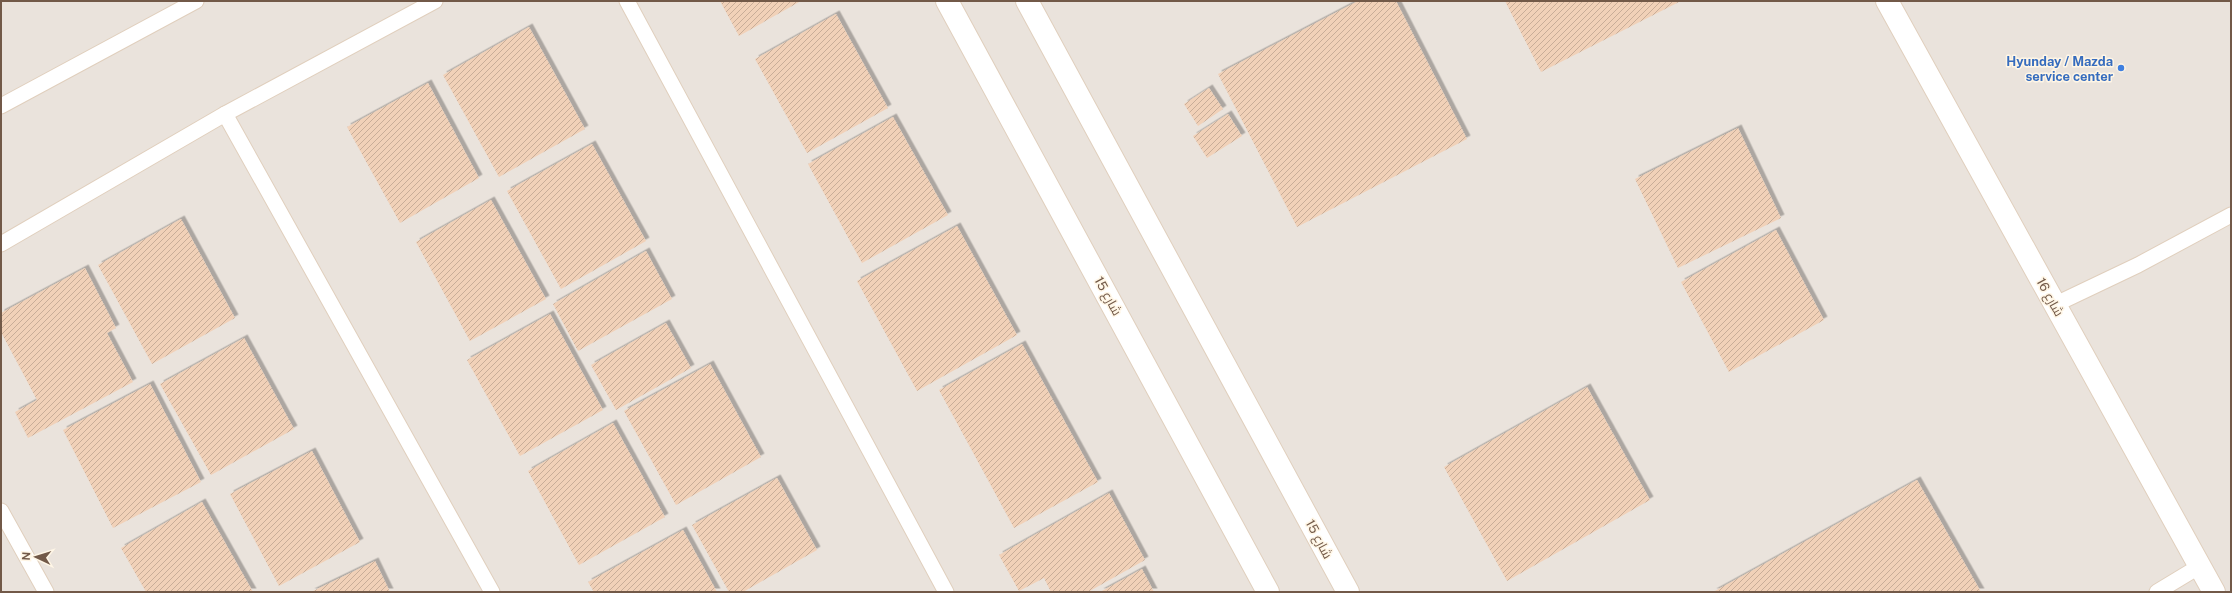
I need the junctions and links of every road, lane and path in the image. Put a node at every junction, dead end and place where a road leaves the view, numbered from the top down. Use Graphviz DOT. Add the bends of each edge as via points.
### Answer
graph roads {
  1 [pos="196,1"];
  2 [pos="435,1"];
  3 [pos="627,1"];
  4 [pos="947,1"];
  5 [pos="1027,1"];
  6 [pos="1887,1"];
  7 [pos="1,106"];
  8 [pos="225,114"];
  9 [pos="2231,215"];
  10 [pos="1,244"];
  11 [pos="2054,305"];
  12 [pos="1,511"];
  13 [pos="2200,566"];
  14 [pos="46,592"];
  15 [pos="492,592"];
  16 [pos="946,592"];
  17 [pos="1268,592"];
  18 [pos="1348,592"];
  19 [pos="2157,592"];
  20 [pos="2214,592"];
  1 -- 7 [label="lane"];
  2 -- 8 [label="lane"];
  3 -- 16 [label="lane"];
  4 -- 17 [label="street, شارع 15"];
  5 -- 18 [label="street, شارع 15"];
  6 -- 11 [label="street, شارع 16"];
  8 -- 10 [label="lane"];
  8 -- 15 [label="lane"];
  9 -- 11 [label="lane" via="2138,265"];
  11 -- 13 [label="street, شارع 16"];
  12 -- 14 [label="lane"];
  13 -- 19 [label="lane"];
  13 -- 20 [label="street, شارع 16"];
}
